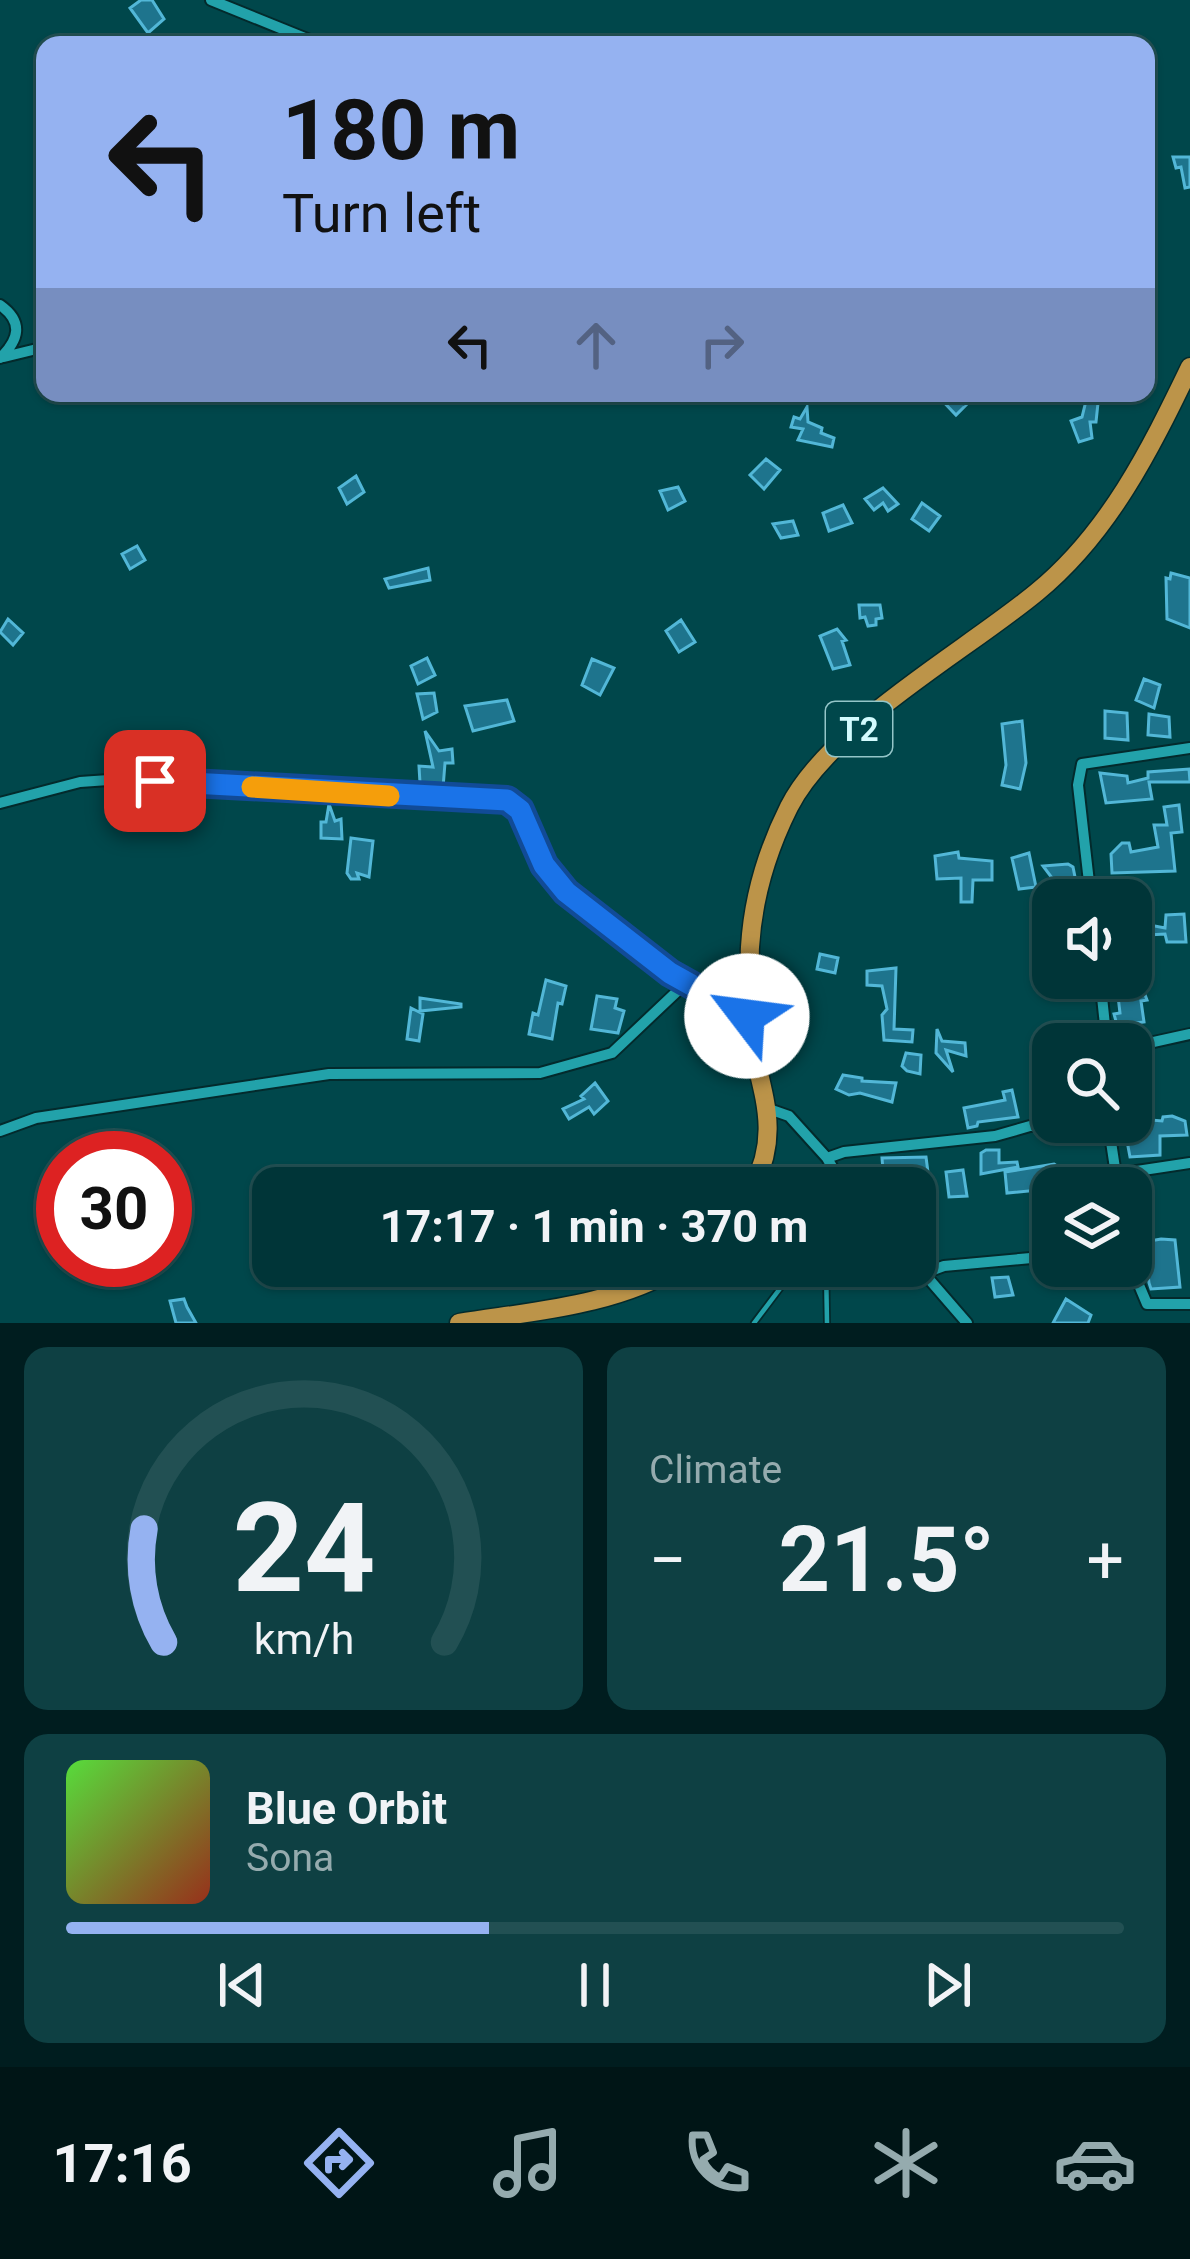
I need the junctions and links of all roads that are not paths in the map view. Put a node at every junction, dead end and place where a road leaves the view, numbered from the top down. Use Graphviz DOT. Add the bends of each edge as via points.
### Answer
graph roads {
  1 [pos="211,0"];
  2 [pos="300,36"];
  3 [pos="0,305"];
  4 [pos="36,349"];
  5 [pos="1,358"];
  6 [pos="1190,367"];
  7 [pos="1190,748"];
  8 [pos="0,803"];
  9 [pos="1089,879"];
  10 [pos="687,982"];
  11 [pos="747,1016"];
  12 [pos="1190,1034"];
  13 [pos="1152,1042"];
  14 [pos="769,1108"];
  15 [pos="1032,1126"];
  16 [pos="0,1131"];
  17 [pos="826,1158"];
  18 [pos="1190,1162"];
  19 [pos="763,1167"];
  20 [pos="829,1167"];
  21 [pos="1152,1172"];
  22 [pos="1032,1258"];
  23 [pos="936,1269"];
  24 [pos="936,1286"];
  25 [pos="638,1287"];
  26 [pos="781,1287"];
  27 [pos="826,1287"];
  28 [pos="1140,1287"];
  29 [pos="1190,1304"];
  30 [pos="459,1323"];
  31 [pos="754,1323"];
  32 [pos="826,1323"];
  33 [pos="967,1323"];
  1 -- 2 [label="street"];
  3 -- 5 [label="street" via="17,326"];
  4 -- 5 [label="street"];
  6 -- 11 [label="highway, T2" via="1127,490 1089,538 1040,590 886,704 791,802 754,900"];
  7 -- 9 [label="street" via="1082,764"];
  8 -- 10 [label="street" via="123,779 507,800 566,892"];
  10 -- 11 [label="street"];
  10 -- 16 [label="street" via="612,1053 540,1073 290,1078 36,1118"];
  11 -- 14 [label="highway, T2"];
  12 -- 13 [label="street"];
  14 -- 17 [label="street" via="789,1116"];
  14 -- 19 [label="highway, T2"];
  15 -- 17 [label="street"];
  17 -- 20 [label="street"];
  18 -- 21 [label="street"];
  22 -- 23 [label="street"];
  24 -- 33 [label="street"];
  25 -- 30 [label="highway"];
  26 -- 31 [label="lane"];
  27 -- 32 [label="lane"];
  28 -- 29 [label="street" via="1147,1304"];
}
